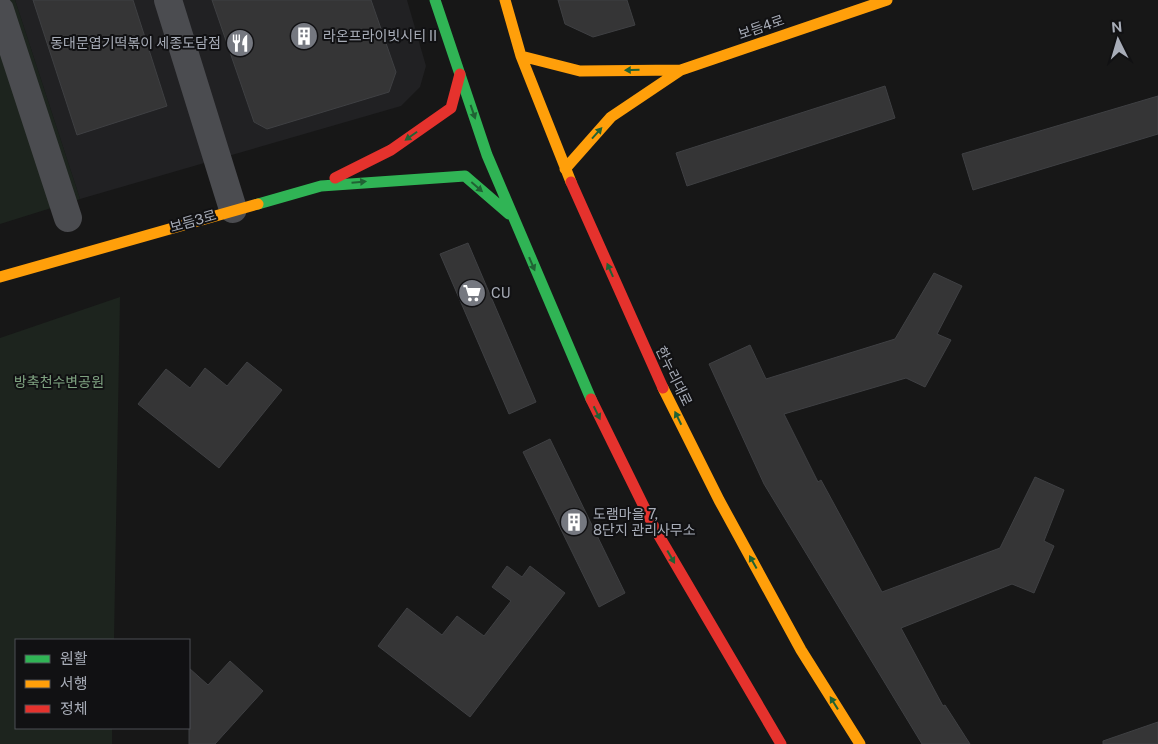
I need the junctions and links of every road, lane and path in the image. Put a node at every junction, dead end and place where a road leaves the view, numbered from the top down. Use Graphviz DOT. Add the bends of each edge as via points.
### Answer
graph roads {
  1 [pos="168,0"];
  2 [pos="435,0"];
  3 [pos="505,0"];
  4 [pos="888,0"];
  5 [pos="0,10"];
  6 [pos="521,56"];
  7 [pos="681,70"];
  8 [pos="460,74"];
  9 [pos="565,169"];
  10 [pos="321,186"];
  11 [pos="233,209"];
  12 [pos="68,218"];
  13 [pos="513,218"];
  14 [pos="0,277"];
  15 [pos="781,744"];
  16 [pos="860,744"];
  1 -- 11 [label="street, 보듬3로"];
  2 -- 8 [label="street"];
  3 -- 6 [label="street, 한누리대로"];
  4 -- 7 [label="street, 보듬4로"];
  5 -- 12 [label="street"];
  7 -- 6 [label="street, one-way" via="580,71"];
  6 -- 9 [label="street, 한누리대로"];
  9 -- 7 [label="street, one-way" via="611,117"];
  8 -- 10 [label="street, one-way" via="451,108 391,150"];
  8 -- 13 [label="street, one-way"];
  16 -- 9 [label="street, 한누리대로, one-way" via="801,650 719,500 654,371"];
  10 -- 11 [label="street"];
  10 -- 13 [label="street, one-way" via="465,176"];
  11 -- 14 [label="street, 보듬3로"];
  13 -- 15 [label="street, one-way" via="590,397 655,529"];
}
